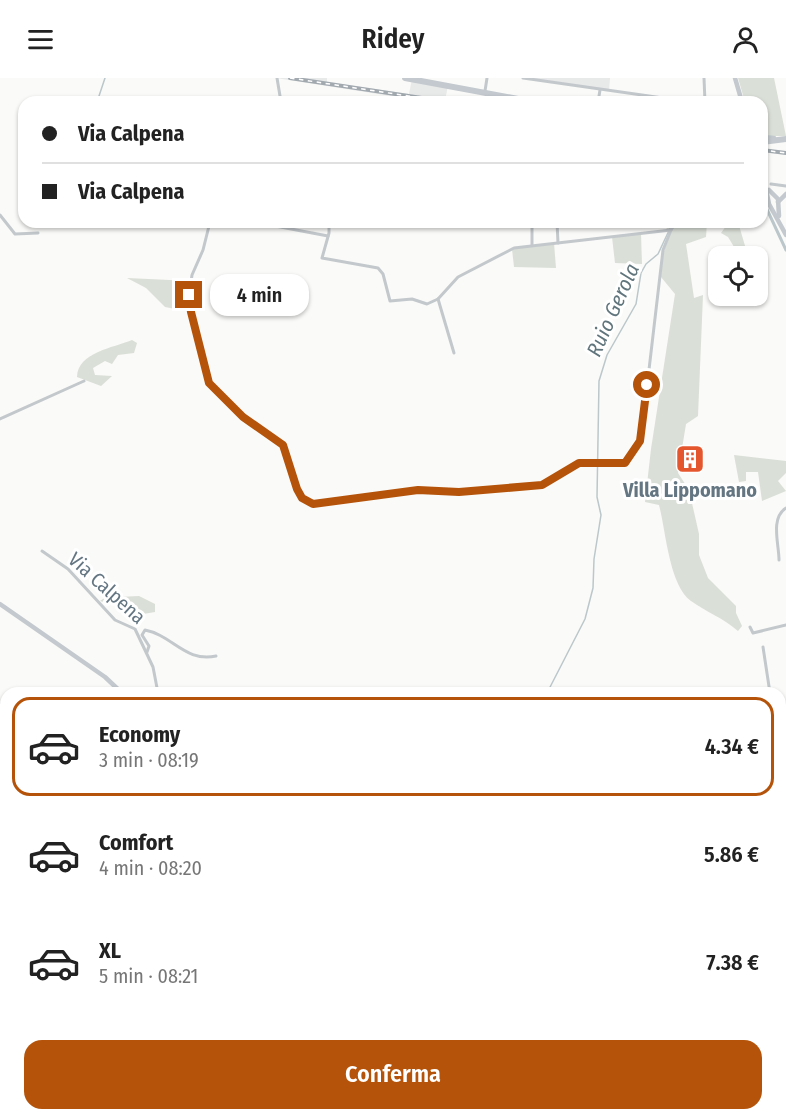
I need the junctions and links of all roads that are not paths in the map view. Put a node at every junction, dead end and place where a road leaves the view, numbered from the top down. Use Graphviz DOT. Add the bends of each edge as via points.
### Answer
graph roads {
  1 [pos="277,78"];
  2 [pos="405,78"];
  3 [pos="487,78"];
  4 [pos="523,78"];
  5 [pos="704,78"];
  6 [pos="735,78"];
  7 [pos="600,90"];
  8 [pos="484,93"];
  9 [pos="280,96"];
  10 [pos="501,96"];
  11 [pos="599,96"];
  12 [pos="646,96"];
  13 [pos="705,96"];
  14 [pos="740,96"];
  15 [pos="786,138"];
  16 [pos="768,141"];
  17 [pos="769,185"];
  18 [pos="786,186"];
  19 [pos="786,194"];
  20 [pos="768,200"];
  21 [pos="773,201"];
  22 [pos="0,215"];
  23 [pos="208,228"];
  24 [pos="286,228"];
  25 [pos="329,228"];
  26 [pos="532,228"];
  27 [pos="557,228"];
  28 [pos="670,230"];
  29 [pos="38,233"];
  30 [pos="786,235"];
  31 [pos="328,236"];
  32 [pos="558,243"];
  33 [pos="532,245"];
  34 [pos="438,298"];
  35 [pos="454,353"];
  36 [pos="84,381"];
  37 [pos="0,419"];
  38 [pos="786,507"];
  39 [pos="42,551"];
  40 [pos="779,560"];
  41 [pos="0,604"];
  42 [pos="786,626"];
  43 [pos="750,627"];
  44 [pos="763,647"];
  45 [pos="147,652"];
  46 [pos="216,656"];
  47 [pos="116,687"];
  48 [pos="157,687"];
  49 [pos="769,687"];
  1 -- 9 [label="street"];
  2 -- 8 [label="main road"];
  3 -- 8 [label="street"];
  4 -- 7 [label="street"];
  5 -- 13 [label="street"];
  6 -- 14 [label="street"];
  7 -- 11 [label="street"];
  7 -- 12 [label="street"];
  8 -- 10 [label="main road"];
  15 -- 16 [label="main road"];
  17 -- 18 [label="street"];
  17 -- 21 [label="street"];
  19 -- 21 [label="street"];
  20 -- 21 [label="street"];
  21 -- 30 [label="street"];
  22 -- 29 [label="street" via="15,234"];
  23 -- 28 [label="street" via="189,295 209,383 243,417 283,445 302,498 318,504 418,490 458,493 542,485 579,463 625,463 640,441 663,250"];
  24 -- 31 [label="street"];
  25 -- 31 [label="street"];
  26 -- 33 [label="street"];
  27 -- 32 [label="street"];
  28 -- 32 [label="street"];
  31 -- 34 [label="street" via="322,258 380,270 390,301 412,299 427,304"];
  32 -- 33 [label="street"];
  33 -- 34 [label="street" via="512,249 462,274"];
  34 -- 35 [label="street"];
  36 -- 37 [label="street"];
  38 -- 40 [label="street" via="777,524"];
  39 -- 45 [label="street, Via Calpena" via="68,569 114,620 135,629"];
  41 -- 47 [label="street"];
  42 -- 43 [label="street" via="753,633"];
  44 -- 49 [label="street"];
  45 -- 46 [label="street, Via Calpena" via="149,646 142,635 145,630 166,638 187,654"];
  45 -- 48 [label="street, Via Calpena"];
}
